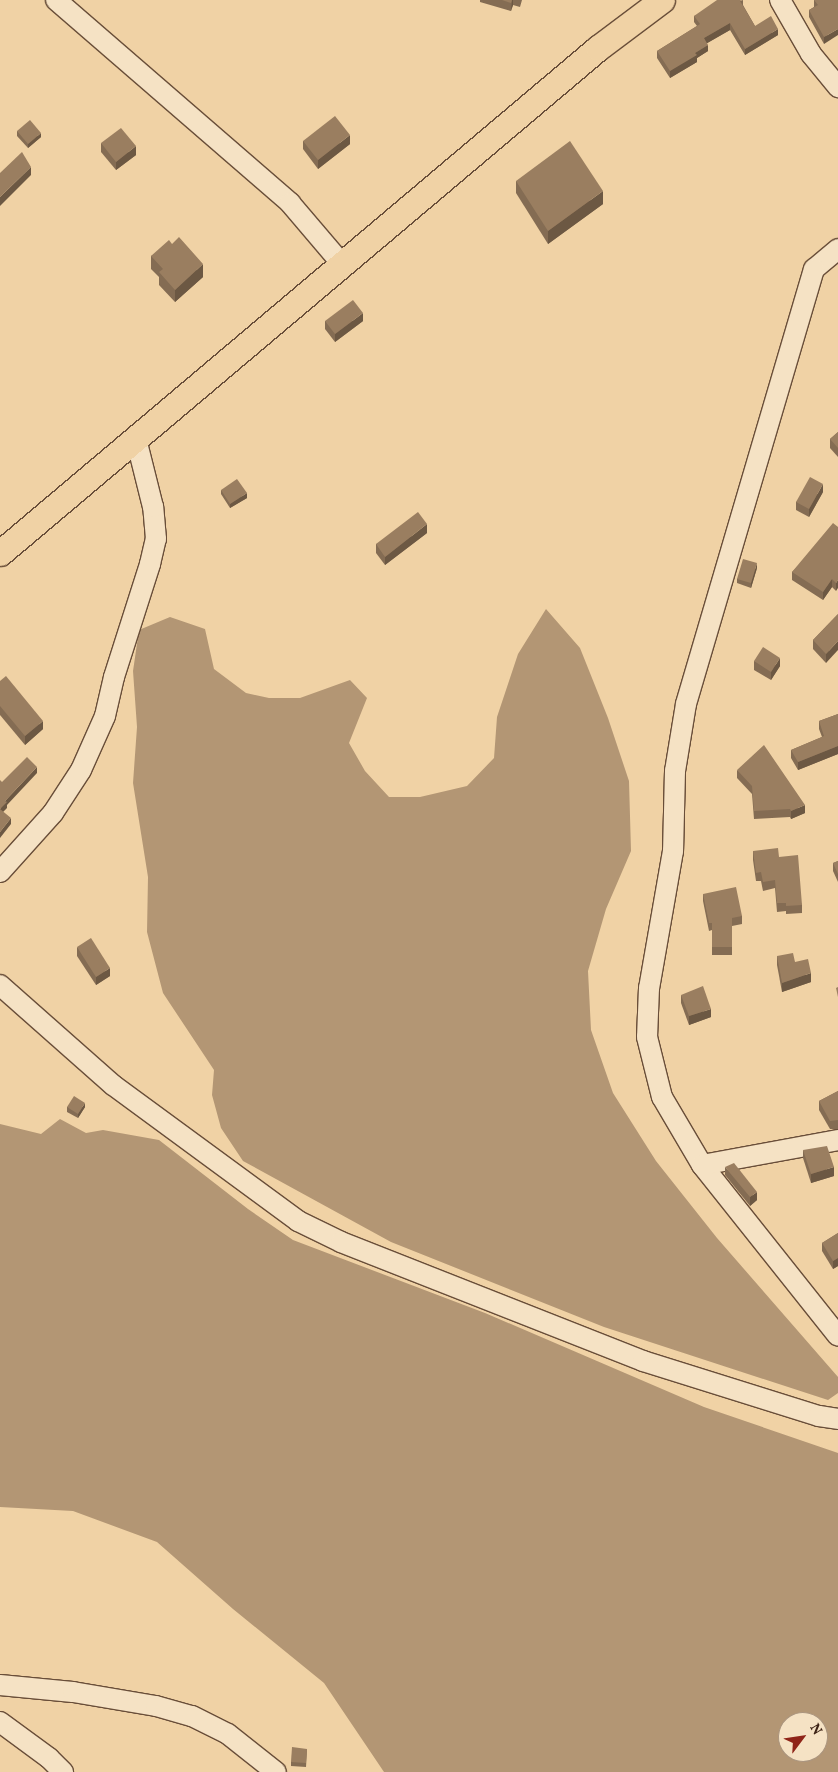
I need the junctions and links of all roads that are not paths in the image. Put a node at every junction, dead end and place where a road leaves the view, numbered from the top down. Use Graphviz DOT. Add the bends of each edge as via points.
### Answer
graph roads {
  1 [pos="56,0"];
  2 [pos="661,0"];
  3 [pos="780,0"];
  4 [pos="838,87"];
  5 [pos="838,248"];
  6 [pos="342,264"];
  7 [pos="136,439"];
  8 [pos="0,553"];
  9 [pos="0,872"];
  10 [pos="0,985"];
  11 [pos="838,1140"];
  12 [pos="702,1165"];
  13 [pos="838,1336"];
  14 [pos="838,1419"];
  15 [pos="0,1686"];
  16 [pos="0,1722"];
  17 [pos="63,1772"];
  18 [pos="276,1772"];
  1 -- 6 [label="street" via="290,203"];
  2 -- 6 [label="main road" via="598,48"];
  3 -- 4 [label="street" via="811,54"];
  5 -- 12 [label="street" via="814,269 689,694 675,771 673,851 649,988 647,1037 662,1097"];
  6 -- 7 [label="main road"];
  7 -- 8 [label="main road"];
  7 -- 9 [label="street" via="153,506 156,539 105,716 81,770 53,813"];
  10 -- 14 [label="street" via="112,1085 298,1221 341,1242 644,1361 819,1416"];
  11 -- 12 [label="street"];
  12 -- 13 [label="street"];
  15 -- 18 [label="street" via="73,1692 156,1706 192,1716 228,1734"];
  16 -- 17 [label="street"];
}
